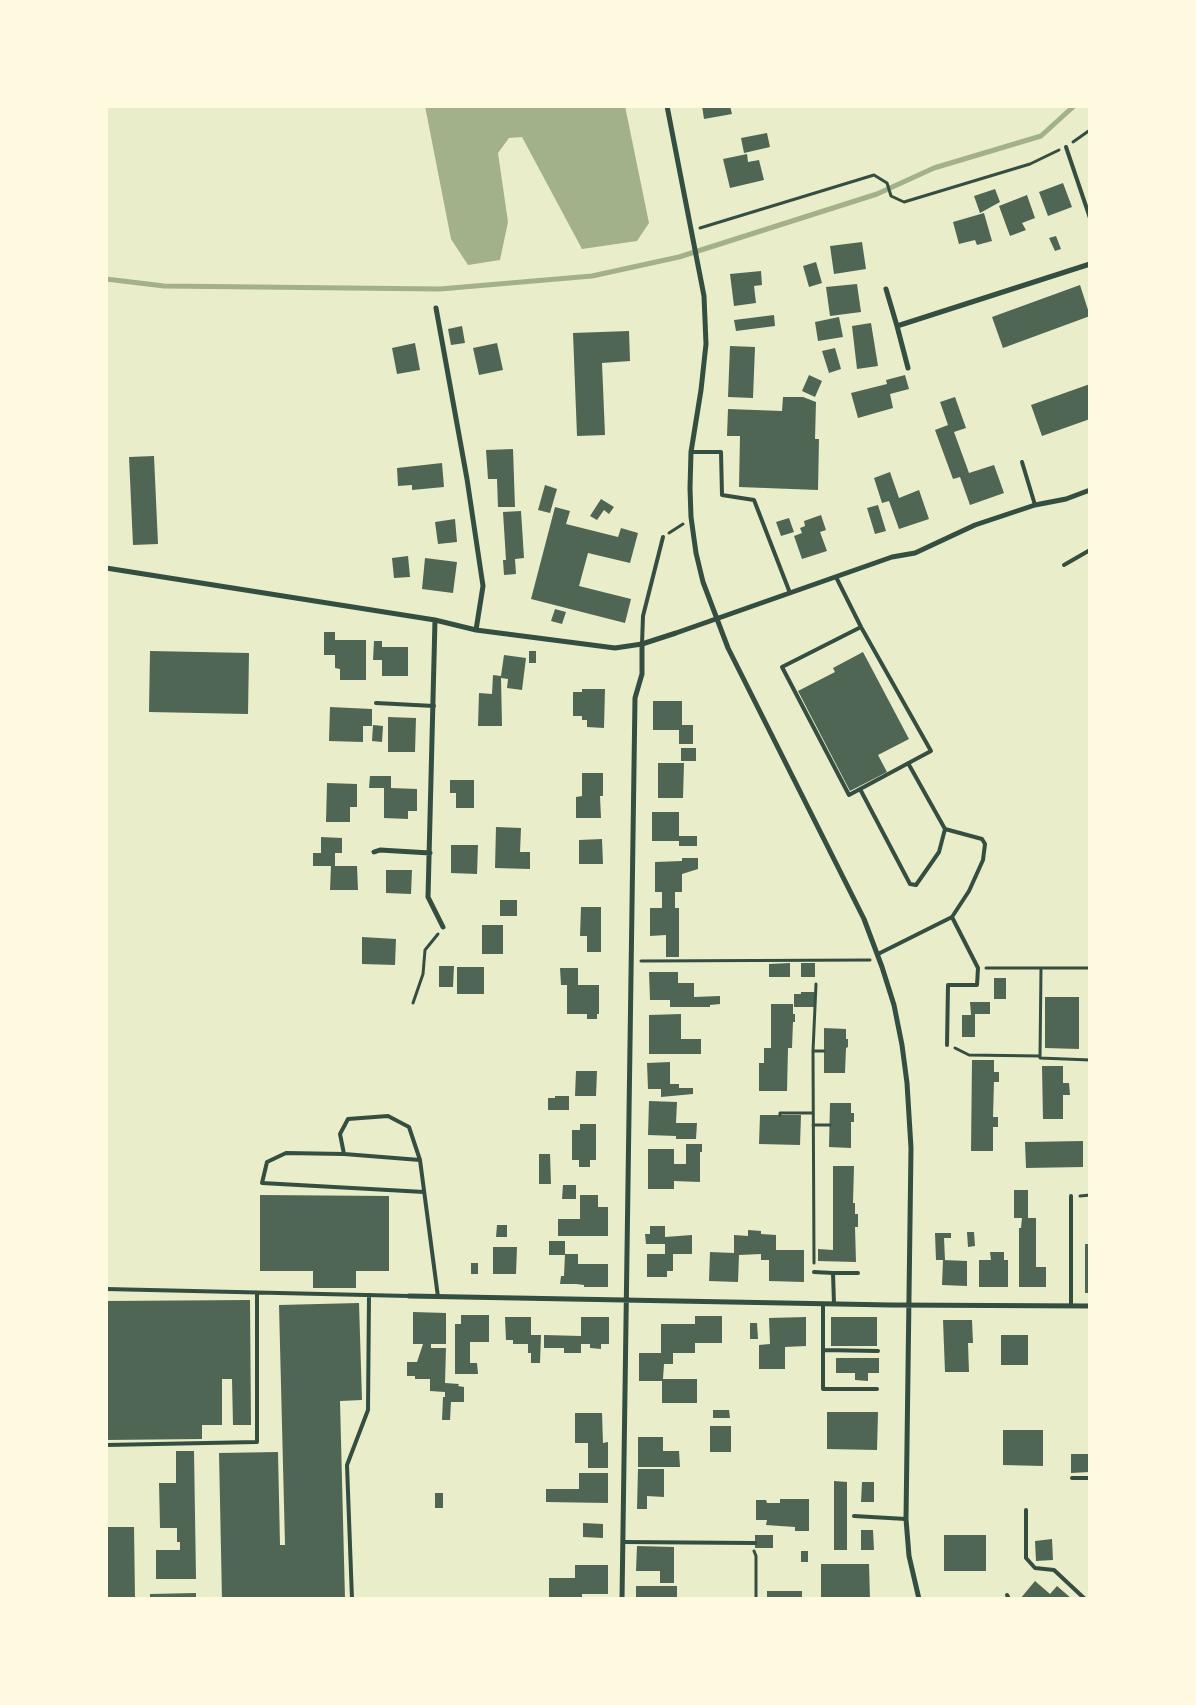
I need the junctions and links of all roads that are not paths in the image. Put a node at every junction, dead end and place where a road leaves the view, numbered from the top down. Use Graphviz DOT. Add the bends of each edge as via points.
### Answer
graph roads {
  1 [pos="667,106"];
  2 [pos="1066,147"];
  3 [pos="1090,218"];
  4 [pos="1090,264"];
  5 [pos="886,289"];
  6 [pos="436,308"];
  7 [pos="897,326"];
  8 [pos="908,368"];
  9 [pos="691,452"];
  10 [pos="1022,462"];
  11 [pos="1090,490"];
  12 [pos="1035,505"];
  13 [pos="663,537"];
  14 [pos="1090,550"];
  15 [pos="1064,565"];
  16 [pos="106,568"];
  17 [pos="836,576"];
  18 [pos="790,593"];
  19 [pos="435,620"];
  20 [pos="716,620"];
  21 [pos="861,626"];
  22 [pos="476,630"];
  23 [pos="642,644"];
  24 [pos="376,703"];
  25 [pos="434,706"];
  26 [pos="908,763"];
  27 [pos="860,789"];
  28 [pos="945,829"];
  29 [pos="374,852"];
  30 [pos="430,853"];
  31 [pos="952,916"];
  32 [pos="443,927"];
  33 [pos="879,957"];
  34 [pos="947,1045"];
  35 [pos="344,1154"];
  36 [pos="420,1160"];
  37 [pos="424,1192"];
  38 [pos="1071,1196"];
  39 [pos="814,1272"];
  40 [pos="834,1273"];
  41 [pos="858,1274"];
  42 [pos="106,1289"];
  43 [pos="257,1293"];
  44 [pos="369,1295"];
  45 [pos="409,1296"];
  46 [pos="438,1297"];
  47 [pos="626,1300"];
  48 [pos="823,1304"];
  49 [pos="834,1304"];
  50 [pos="909,1305"];
  51 [pos="1071,1306"];
  52 [pos="1090,1306"];
  53 [pos="823,1350"];
  54 [pos="878,1351"];
  55 [pos="877,1389"];
  56 [pos="106,1445"];
  57 [pos="1072,1478"];
  58 [pos="1090,1478"];
  59 [pos="1026,1510"];
  60 [pos="854,1516"];
  61 [pos="906,1519"];
  62 [pos="622,1542"];
  63 [pos="753,1543"];
  64 [pos="352,1599"];
  65 [pos="622,1599"];
  66 [pos="919,1599"];
  67 [pos="1085,1599"];
  1 -- 9 [label="street" via="704,296 706,344"];
  2 -- 3 [label="lane"];
  4 -- 7 [label="street"];
  5 -- 7 [label="street"];
  6 -- 22 [label="street" via="483,586"];
  7 -- 8 [label="street"];
  9 -- 18 [label="lane" via="721,452 722,495 754,500"];
  9 -- 20 [label="street" via="696,553"];
  10 -- 12 [label="lane"];
  11 -- 12 [label="street"];
  12 -- 17 [label="street" via="974,525 915,553 892,557"];
  13 -- 23 [label="lane" via="643,616"];
  14 -- 15 [label="lane"];
  16 -- 19 [label="street"];
  17 -- 18 [label="street"];
  17 -- 21 [label="lane"];
  18 -- 20 [label="street"];
  19 -- 22 [label="street"];
  19 -- 25 [label="street"];
  20 -- 23 [label="street"];
  20 -- 33 [label="street" via="864,919"];
  21 -- 26 [label="lane" via="931,751"];
  21 -- 27 [label="lane" via="782,667 849,795"];
  22 -- 23 [label="street" via="615,648"];
  23 -- 47 [label="street" via="642,674 635,698"];
  24 -- 25 [label="lane"];
  25 -- 30 [label="street"];
  26 -- 27 [label="lane"];
  26 -- 28 [label="lane"];
  27 -- 28 [label="lane" via="910,884 916,885 939,852"];
  28 -- 31 [label="lane" via="982,839 985,844 983,860 969,891"];
  29 -- 30 [label="street"];
  30 -- 32 [label="street" via="428,897"];
  31 -- 33 [label="lane"];
  31 -- 34 [label="lane" via="978,968 977,985 948,985"];
  33 -- 50 [label="street" via="894,1005 907,1083 911,1148"];
  35 -- 36 [label="lane"];
  35 -- 36 [label="lane" via="340,1134 348,1119 388,1116 409,1127"];
  35 -- 37 [label="lane" via="286,1152 267,1162 262,1183"];
  36 -- 37 [label="lane"];
  37 -- 46 [label="lane"];
  38 -- 51 [label="lane"];
  39 -- 40 [label="lane"];
  40 -- 41 [label="lane"];
  40 -- 49 [label="lane"];
  42 -- 43 [label="lane"];
  43 -- 44 [label="lane"];
  43 -- 56 [label="lane" via="257,1442"];
  44 -- 45 [label="lane"];
  44 -- 64 [label="lane" via="368,1410 347,1465"];
  45 -- 46 [label="street"];
  46 -- 47 [label="street"];
  47 -- 48 [label="street"];
  47 -- 62 [label="street"];
  48 -- 49 [label="street"];
  48 -- 53 [label="lane"];
  49 -- 50 [label="street"];
  50 -- 51 [label="street"];
  50 -- 61 [label="street"];
  51 -- 52 [label="street"];
  53 -- 54 [label="lane"];
  53 -- 55 [label="lane" via="823,1389"];
  57 -- 58 [label="lane"];
  59 -- 67 [label="lane" via="1026,1558 1035,1568 1054,1570"];
  60 -- 61 [label="lane"];
  61 -- 66 [label="street" via="909,1556"];
  62 -- 63 [label="lane"];
  62 -- 65 [label="street"];
}
